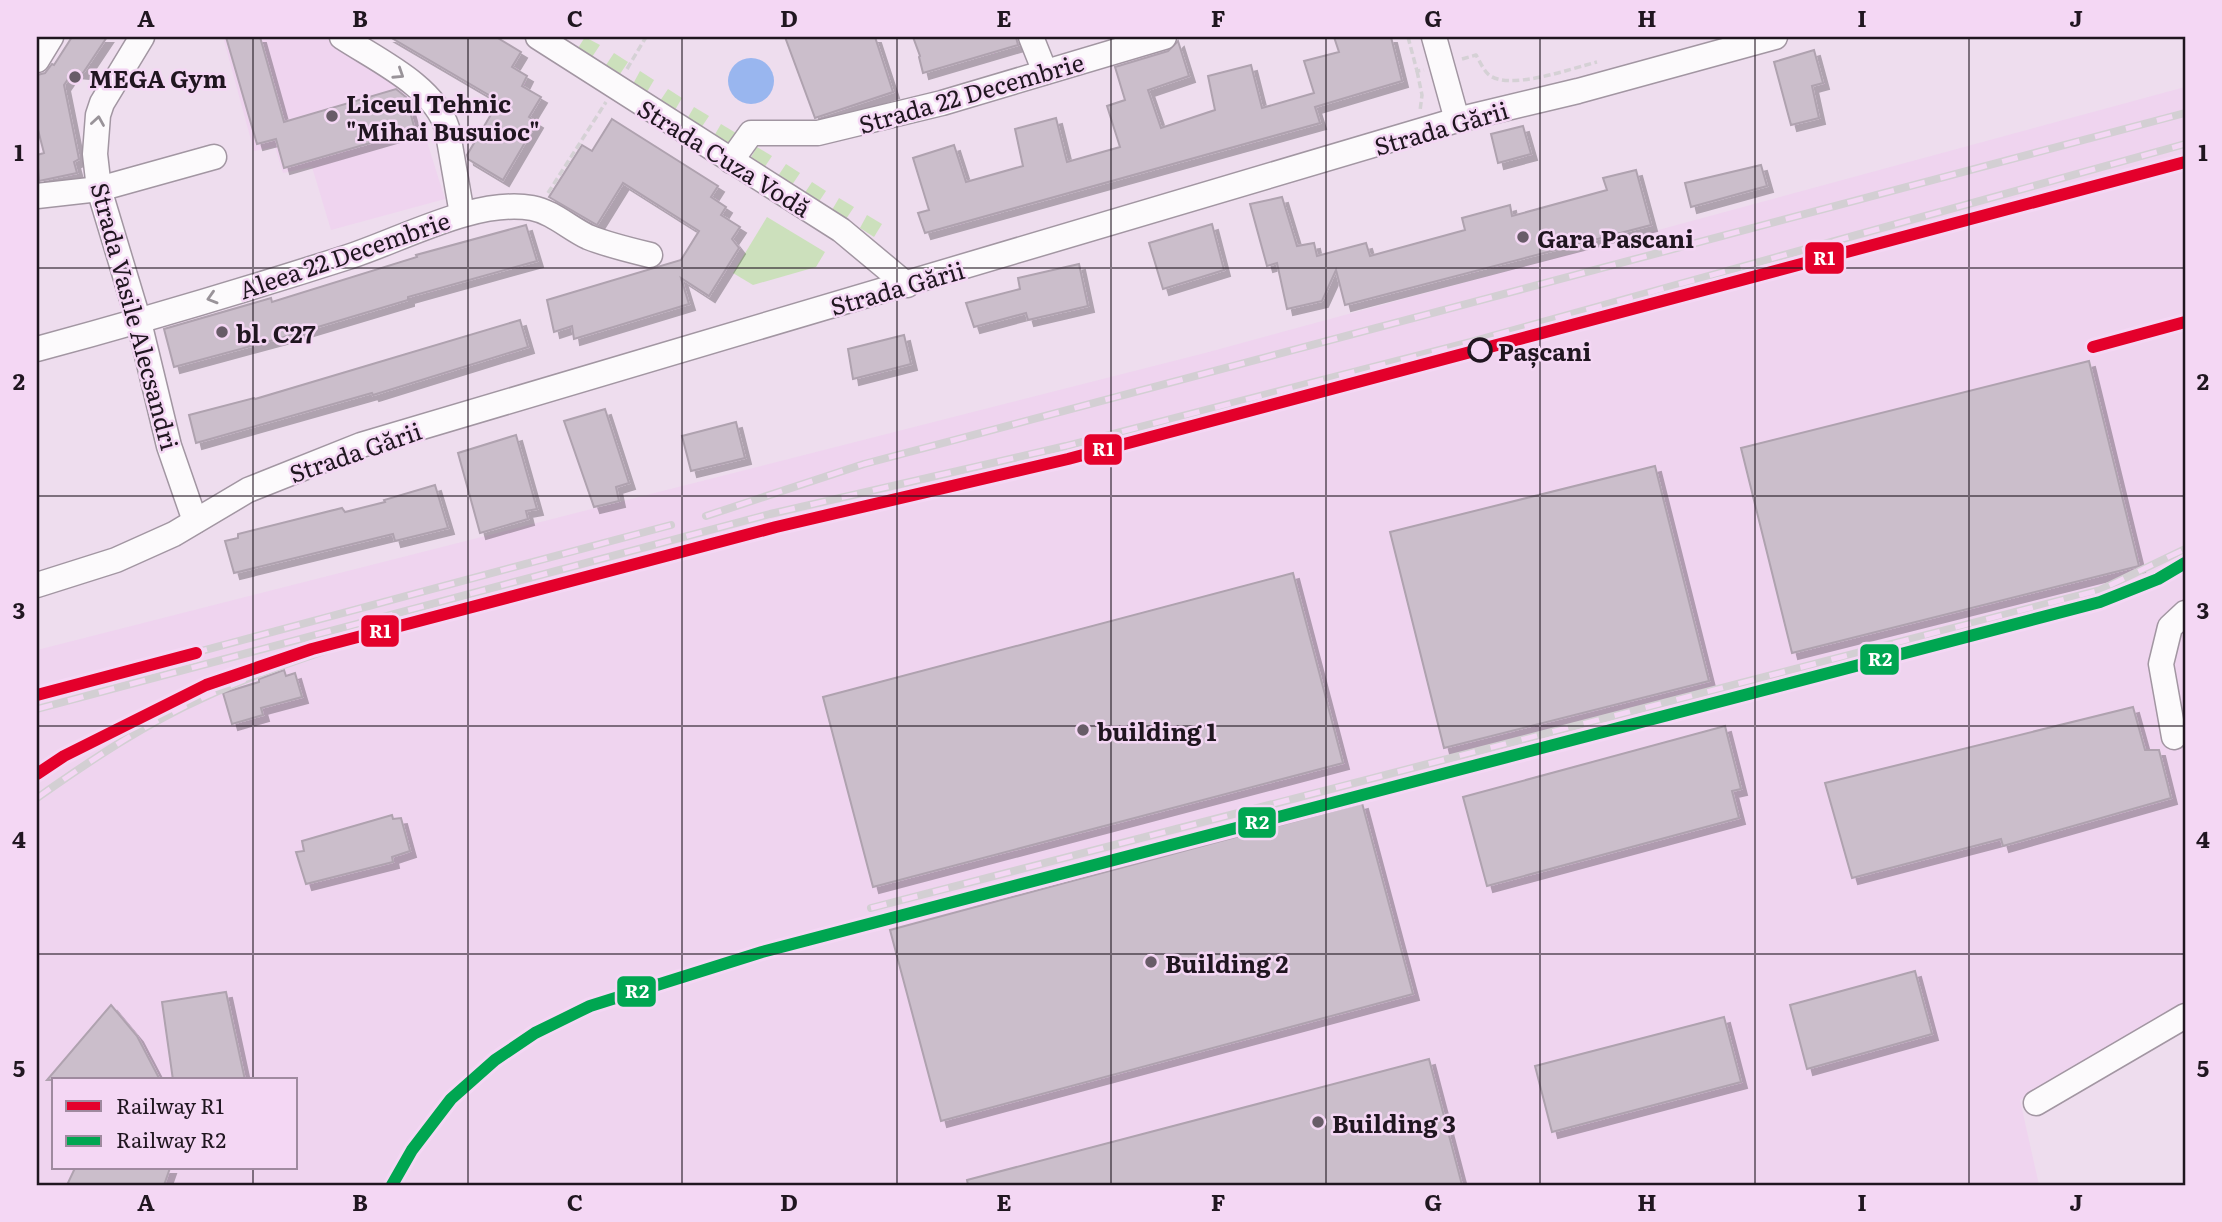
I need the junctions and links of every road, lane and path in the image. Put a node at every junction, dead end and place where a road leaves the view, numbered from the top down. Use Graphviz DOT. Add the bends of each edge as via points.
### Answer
graph roads {
  1 [pos="51,37"];
  2 [pos="142,37"];
  3 [pos="342,37"];
  4 [pos="538,37"];
  5 [pos="646,37"];
  6 [pos="1031,37"];
  7 [pos="1164,37"];
  8 [pos="1408,37"];
  9 [pos="1434,37"];
  10 [pos="1775,37"];
  11 [pos="1469,57"];
  12 [pos="1608,59"];
  13 [pos="37,60"];
  14 [pos="1427,69"];
  15 [pos="1417,71"];
  16 [pos="1045,72"];
  17 [pos="615,87"];
  18 [pos="1458,120"];
  19 [pos="1425,130"];
  20 [pos="214,157"];
  21 [pos="731,160"];
  22 [pos="99,189"];
  23 [pos="37,196"];
  24 [pos="532,208"];
  25 [pos="462,214"];
  26 [pos="650,255"];
  27 [pos="907,285"];
  28 [pos="139,322"];
  29 [pos="37,349"];
  30 [pos="195,521"];
  31 [pos="37,584"];
  32 [pos="2185,613"];
  33 [pos="2174,737"];
  34 [pos="2185,1016"];
  35 [pos="2036,1103"];
  1 -- 13 [label="street"];
  22 -- 2 [label="street, Strada Vasile Alecsandri, one-way" via="98,115"];
  3 -- 25 [label="street, one-way" via="436,103 447,128"];
  4 -- 17 [label="street, Strada Cuza Vodă"];
  5 -- 17 [label="path"];
  6 -- 16 [label="street"];
  7 -- 16 [label="street, Strada 22 Decembrie"];
  8 -- 15 [label="path"];
  9 -- 18 [label="street"];
  10 -- 18 [label="street, Strada Gării"];
  11 -- 12 [label="path" via="1476,55 1488,75 1501,80 1520,80"];
  14 -- 15 [label="path"];
  15 -- 19 [label="path"];
  16 -- 21 [label="street, Strada 22 Decembrie" via="818,133 751,133"];
  17 -- 21 [label="street, Strada Cuza Vodă"];
  17 -- 24 [label="path" via="542,203"];
  18 -- 19 [label="street, Strada Gării"];
  19 -- 27 [label="street, Strada Gării"];
  20 -- 22 [label="street"];
  21 -- 27 [label="street, Strada Cuza Vodă" via="841,230"];
  22 -- 23 [label="street"];
  22 -- 28 [label="street, Strada Vasile Alecsandri"];
  24 -- 25 [label="street, Aleea 22 Decembrie"];
  24 -- 26 [label="street, Aleea 22 Decembrie" via="587,236"];
  25 -- 28 [label="street, Aleea 22 Decembrie, one-way" via="348,257"];
  27 -- 30 [label="street, Strada Gării" via="360,445 248,490"];
  28 -- 29 [label="street, Aleea 22 Decembrie"];
  28 -- 30 [label="street, Strada Vasile Alecsandri" via="169,446"];
  30 -- 31 [label="street, Strada Gării" via="116,560"];
  32 -- 33 [label="street" via="2170,627 2161,664"];
  34 -- 35 [label="street"];
}
